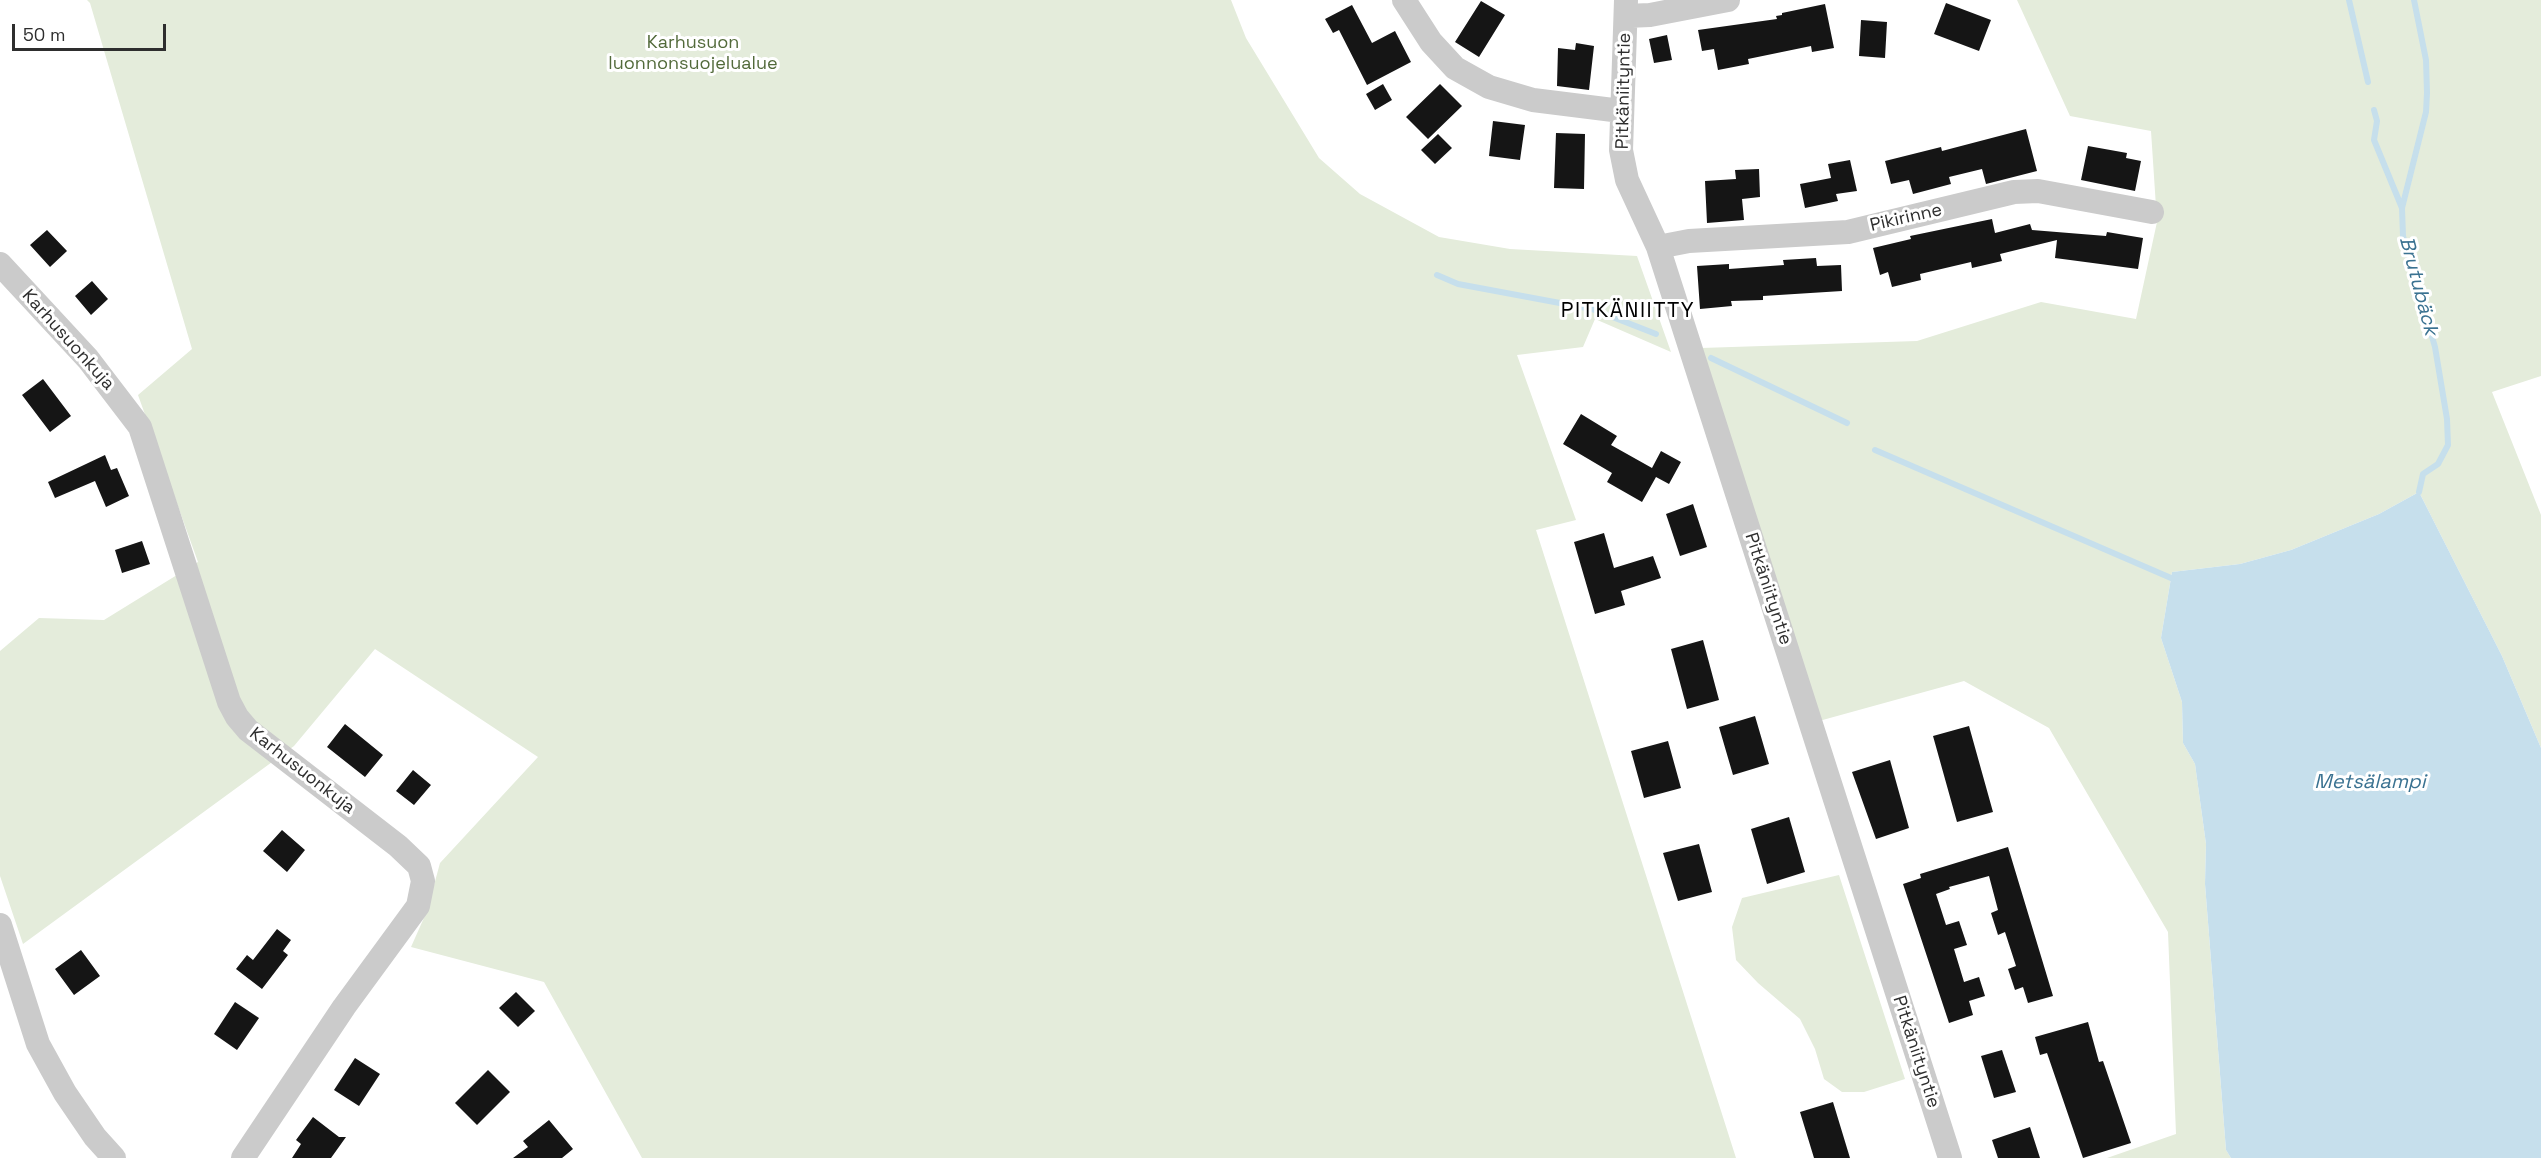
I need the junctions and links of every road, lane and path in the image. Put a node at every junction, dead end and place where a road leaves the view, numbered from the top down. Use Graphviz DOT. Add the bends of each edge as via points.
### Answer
graph roads {
  1 [pos="1404,0"];
  2 [pos="1728,0"];
  3 [pos="1626,8"];
  4 [pos="1621,111"];
  5 [pos="2152,212"];
  6 [pos="1658,247"];
  7 [pos="0,264"];
  8 [pos="0,925"];
  9 [pos="114,1158"];
  10 [pos="243,1158"];
  11 [pos="1950,1158"];
  1 -- 4 [label="street" via="1431,42 1455,68 1489,87 1533,100"];
  2 -- 3 [label="street" via="1650,15"];
  3 -- 4 [label="street, Pitkäniityntie"];
  4 -- 6 [label="street, Pitkäniityntie" via="1621,150 1627,180"];
  5 -- 6 [label="street, Pikirinne" via="2038,191 2014,192 1848,232 1689,241"];
  6 -- 11 [label="street, Pitkäniityntie"];
  7 -- 10 [label="street, Karhusuonkuja" via="88,359 140,428 237,717 248,730 398,846 418,866 423,881 418,906 344,1007"];
  8 -- 9 [label="street" via="38,1044 65,1093"];
}
